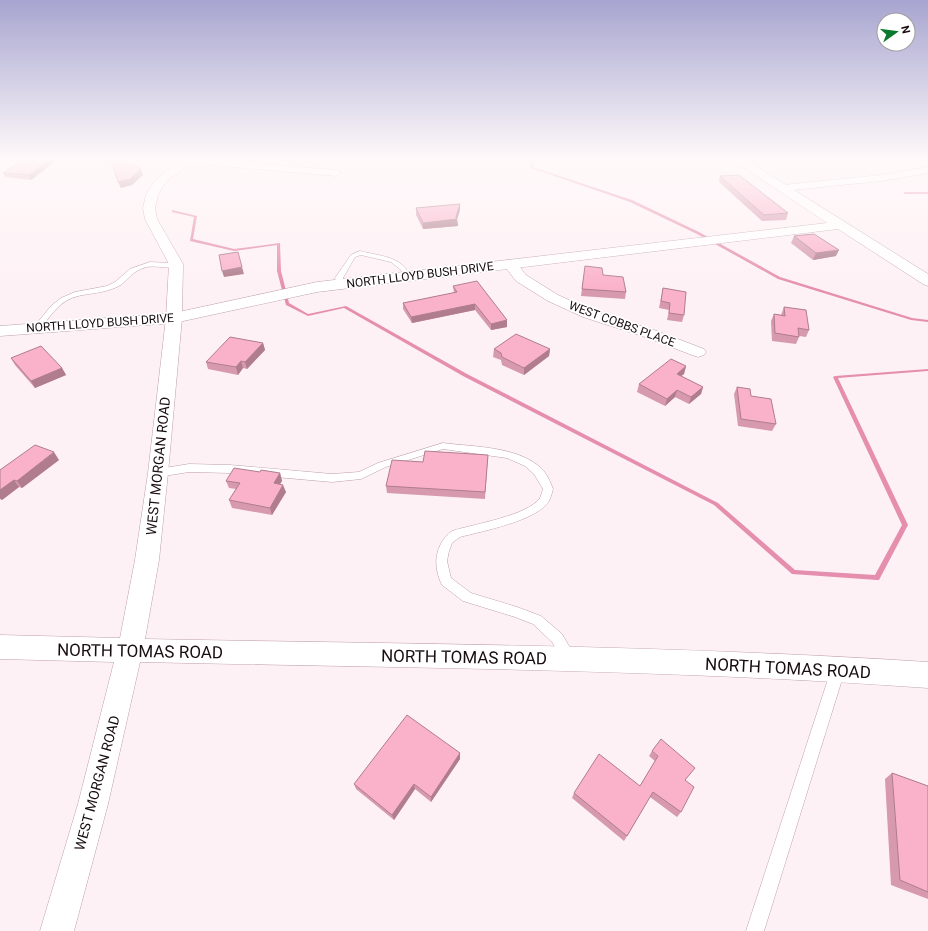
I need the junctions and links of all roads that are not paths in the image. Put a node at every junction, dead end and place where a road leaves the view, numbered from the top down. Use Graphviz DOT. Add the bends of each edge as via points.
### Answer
graph roads {
  1 [pos="151,201"];
  2 [pos="804,201"];
  3 [pos="841,225"];
  4 [pos="510,264"];
  5 [pos="176,266"];
  6 [pos="407,276"];
  7 [pos="928,281"];
  8 [pos="340,284"];
  9 [pos="174,318"];
  10 [pos="37,328"];
  11 [pos="0,331"];
  12 [pos="698,352"];
  13 [pos="158,473"];
  14 [pos="0,647"];
  15 [pos="130,651"];
  16 [pos="570,660"];
  17 [pos="838,670"];
  18 [pos="928,675"];
  19 [pos="57,931"];
  20 [pos="755,931"];
  1 -- 5 [label="street" via="151,219"];
  2 -- 3 [label="street"];
  3 -- 4 [label="street, NORTH LLOYD BUSH DRIVE"];
  3 -- 7 [label="street"];
  4 -- 6 [label="street, NORTH LLOYD BUSH DRIVE"];
  4 -- 12 [label="street, WEST COBBS PLACE" via="521,278 553,298 588,314"];
  5 -- 9 [label="street, WEST MORGAN ROAD"];
  5 -- 10 [label="lane" via="146,264 125,275 116,286 65,298 48,313"];
  6 -- 8 [label="street, NORTH LLOYD BUSH DRIVE"];
  6 -- 8 [label="lane" via="404,269 393,260 360,253 353,256 339,278"];
  8 -- 9 [label="street, NORTH LLOYD BUSH DRIVE" via="278,294"];
  9 -- 10 [label="street, NORTH LLOYD BUSH DRIVE"];
  9 -- 13 [label="street, WEST MORGAN ROAD"];
  10 -- 11 [label="street, NORTH LLOYD BUSH DRIVE"];
  13 -- 15 [label="street, WEST MORGAN ROAD" via="147,560"];
  13 -- 16 [label="lane" via="189,468 230,468 332,478 361,475 382,465 443,446 509,455 529,464 538,471 548,489 545,499 536,508 520,516 456,534 448,540 441,561 446,581 467,597 537,620 557,638"];
  14 -- 15 [label="street, NORTH TOMAS ROAD"];
  15 -- 16 [label="street, NORTH TOMAS ROAD"];
  15 -- 19 [label="street, WEST MORGAN ROAD" via="93,804"];
  16 -- 17 [label="street, NORTH TOMAS ROAD"];
  17 -- 18 [label="street, NORTH TOMAS ROAD"];
  17 -- 20 [label="lane"];
}
